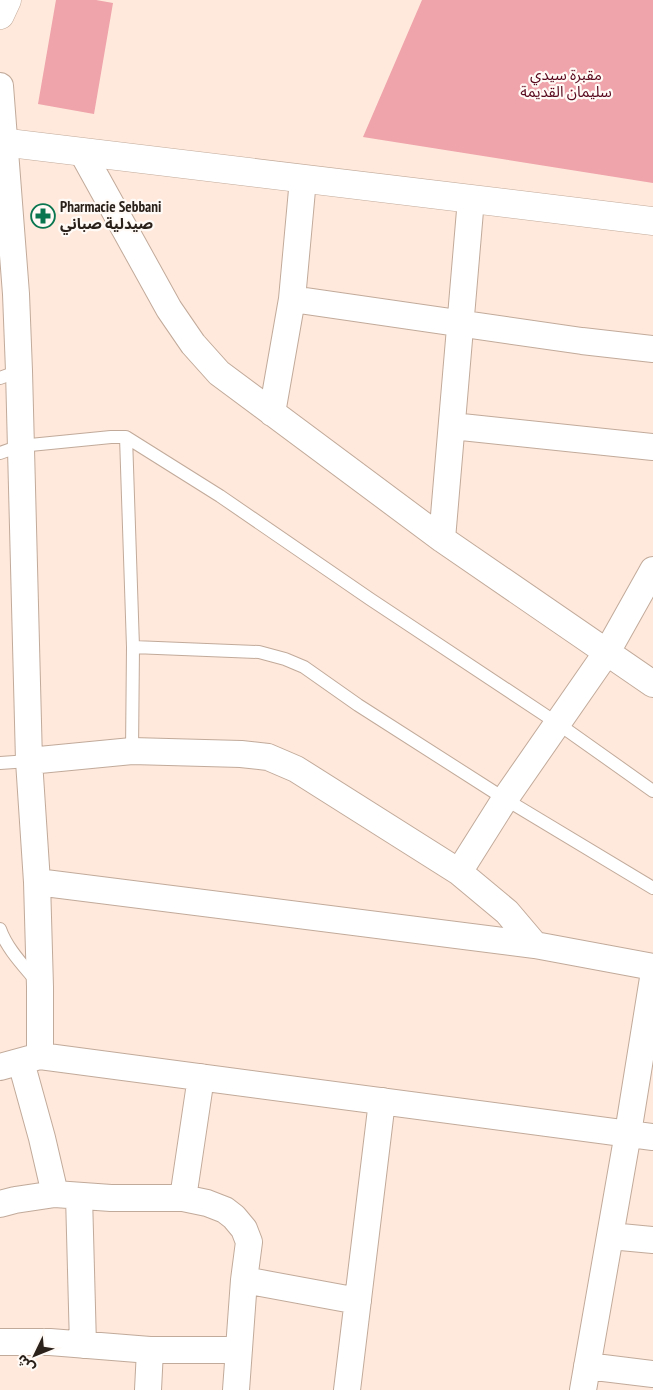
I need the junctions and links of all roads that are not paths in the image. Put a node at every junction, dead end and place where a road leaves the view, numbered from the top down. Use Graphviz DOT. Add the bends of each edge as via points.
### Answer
graph roads {
  1 [pos="6,0"];
  2 [pos="0,15"];
  3 [pos="0,86"];
  4 [pos="2,142"];
  5 [pos="82,152"];
  6 [pos="303,179"];
  7 [pos="471,199"];
  8 [pos="653,221"];
  9 [pos="8,297"];
  10 [pos="292,300"];
  11 [pos="460,324"];
  12 [pos="653,349"];
  13 [pos="10,374"];
  14 [pos="272,412"];
  15 [pos="452,426"];
  16 [pos="126,437"];
  17 [pos="653,447"];
  18 [pos="10,449"];
  19 [pos="442,539"];
  20 [pos="653,570"];
  21 [pos="133,647"];
  22 [pos="607,652"];
  23 [pos="653,684"];
  24 [pos="557,723"];
  25 [pos="132,752"];
  26 [pos="30,761"];
  27 [pos="0,763"];
  28 [pos="653,791"];
  29 [pos="505,799"];
  30 [pos="459,872"];
  31 [pos="37,882"];
  32 [pos="653,888"];
  33 [pos="0,929"];
  34 [pos="535,945"];
  35 [pos="653,967"];
  36 [pos="653,978"];
  37 [pos="40,987"];
  38 [pos="651,1006"];
  39 [pos="21,1062"];
  40 [pos="201,1077"];
  41 [pos="382,1101"];
  42 [pos="640,1135"];
  43 [pos="67,1195"];
  44 [pos="183,1198"];
  45 [pos="0,1204"];
  46 [pos="610,1236"];
  47 [pos="653,1240"];
  48 [pos="244,1280"];
  49 [pos="358,1300"];
  50 [pos="0,1342"];
  51 [pos="83,1345"];
  52 [pos="150,1350"];
  53 [pos="239,1350"];
  54 [pos="653,1374"];
  55 [pos="585,1378"];
  56 [pos="148,1390"];
  57 [pos="236,1390"];
  58 [pos="347,1390"];
  1 -- 2 [label="street"];
  3 -- 4 [label="street"];
  4 -- 5 [label="street"];
  4 -- 9 [label="street"];
  5 -- 6 [label="street"];
  5 -- 14 [label="street" via="169,309 193,344 219,373"];
  6 -- 7 [label="street"];
  6 -- 10 [label="street"];
  7 -- 8 [label="street"];
  7 -- 11 [label="street"];
  9 -- 13 [label="street"];
  10 -- 11 [label="street"];
  10 -- 14 [label="street"];
  11 -- 12 [label="street"];
  11 -- 15 [label="street"];
  13 -- 18 [label="street"];
  14 -- 19 [label="street"];
  15 -- 17 [label="street"];
  15 -- 19 [label="street"];
  16 -- 18 [label="lane"];
  16 -- 21 [label="lane"];
  16 -- 24 [label="lane" via="220,496"];
  18 -- 26 [label="street"];
  19 -- 22 [label="street"];
  20 -- 22 [label="street"];
  21 -- 25 [label="lane"];
  21 -- 29 [label="lane" via="259,652 291,661"];
  22 -- 23 [label="street"];
  22 -- 24 [label="street"];
  24 -- 28 [label="lane"];
  24 -- 29 [label="street"];
  25 -- 26 [label="street"];
  25 -- 30 [label="street" via="268,757 296,769"];
  26 -- 27 [label="lane"];
  26 -- 31 [label="street"];
  29 -- 30 [label="street"];
  29 -- 32 [label="lane"];
  30 -- 34 [label="street" via="508,912"];
  31 -- 34 [label="street"];
  31 -- 37 [label="street"];
  33 -- 37 [label="lane"];
  34 -- 35 [label="street"];
  36 -- 38 [label="street"];
  37 -- 39 [label="street"];
  38 -- 42 [label="street"];
  39 -- 40 [label="street"];
  39 -- 43 [label="street" via="42,1138"];
  40 -- 41 [label="street"];
  40 -- 44 [label="street"];
  41 -- 42 [label="street"];
  41 -- 49 [label="street"];
  42 -- 46 [label="street"];
  43 -- 44 [label="street"];
  43 -- 45 [label="street"];
  43 -- 51 [label="street"];
  44 -- 48 [label="street" via="225,1210 244,1229 249,1242"];
  46 -- 47 [label="street"];
  46 -- 55 [label="street"];
  48 -- 49 [label="street"];
  48 -- 53 [label="street"];
  49 -- 58 [label="street"];
  50 -- 51 [label="street"];
  51 -- 52 [label="street"];
  52 -- 53 [label="street"];
  52 -- 56 [label="street"];
  53 -- 57 [label="street"];
  54 -- 55 [label="street"];
}
